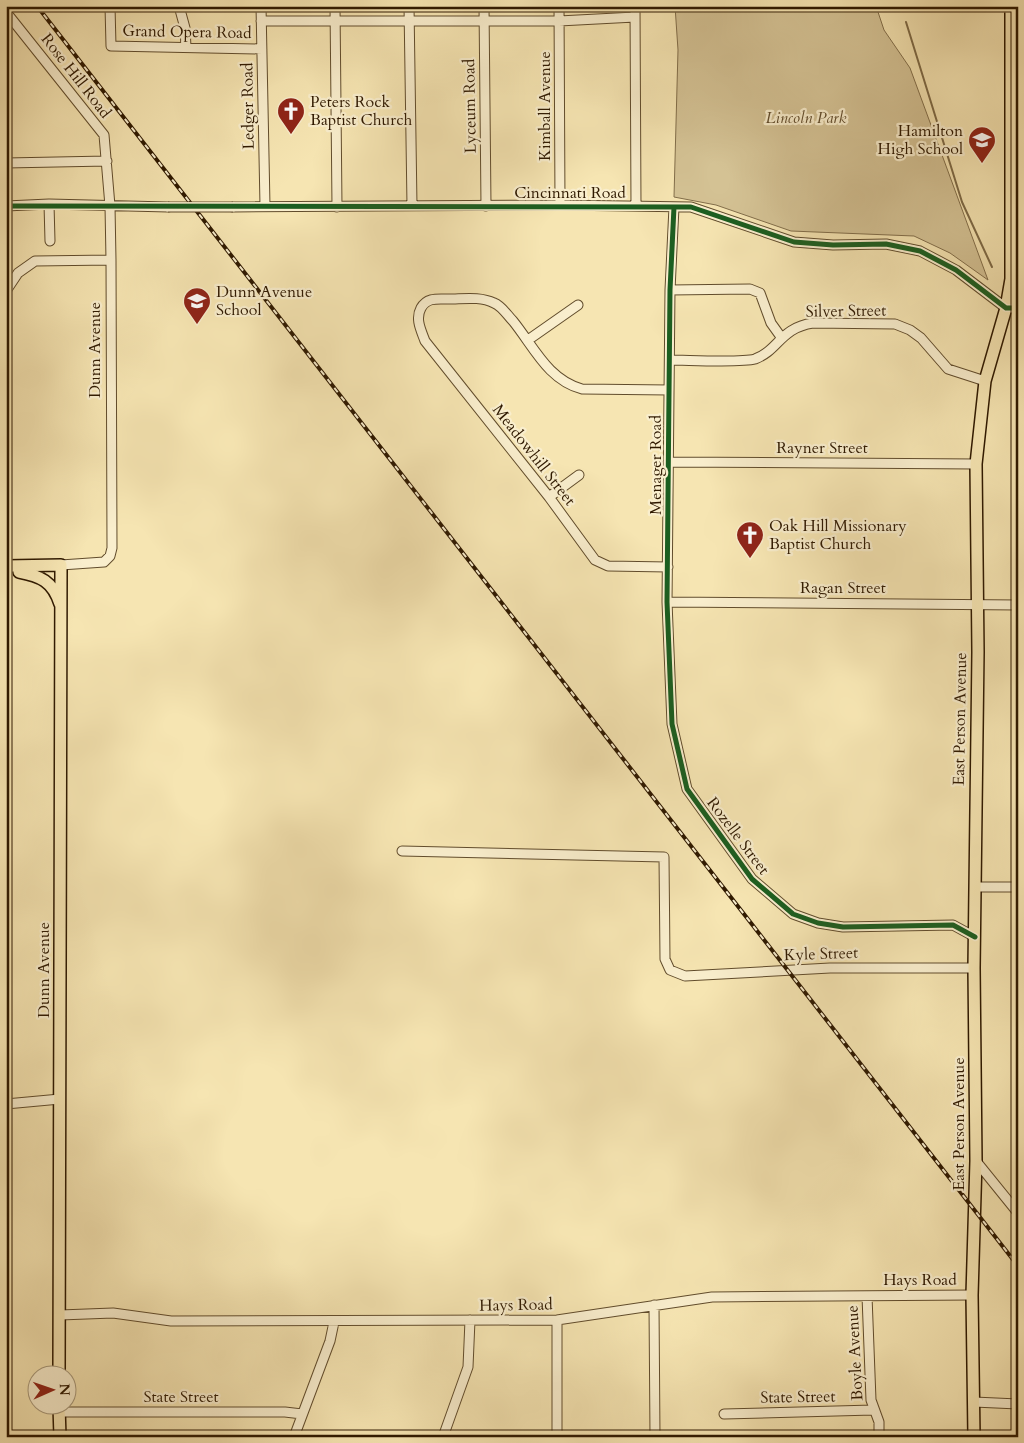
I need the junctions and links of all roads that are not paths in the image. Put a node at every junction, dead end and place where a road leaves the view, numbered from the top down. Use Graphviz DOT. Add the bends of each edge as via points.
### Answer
graph roads {
  1 [pos="110,6"];
  2 [pos="179,6"];
  3 [pos="261,6"];
  4 [pos="335,6"];
  5 [pos="410,6"];
  6 [pos="484,6"];
  7 [pos="559,6"];
  8 [pos="635,6"];
  9 [pos="1011,6"];
  10 [pos="6,12"];
  11 [pos="635,17"];
  12 [pos="261,21"];
  13 [pos="485,21"];
  14 [pos="559,21"];
  15 [pos="335,22"];
  16 [pos="410,22"];
  17 [pos="186,47"];
  18 [pos="262,48"];
  19 [pos="1015,77"];
  20 [pos="104,135"];
  21 [pos="107,161"];
  22 [pos="6,163"];
  23 [pos="49,204"];
  24 [pos="6,206"];
  25 [pos="110,206"];
  26 [pos="265,206"];
  27 [pos="412,206"];
  28 [pos="486,206"];
  29 [pos="560,206"];
  30 [pos="636,206"];
  31 [pos="337,207"];
  32 [pos="674,207"];
  33 [pos="50,241"];
  34 [pos="111,260"];
  35 [pos="670,290"];
  36 [pos="6,291"];
  37 [pos="578,305"];
  38 [pos="1012,308"];
  39 [pos="781,337"];
  40 [pos="528,340"];
  41 [pos="670,360"];
  42 [pos="984,381"];
  43 [pos="669,390"];
  44 [pos="668,462"];
  45 [pos="976,464"];
  46 [pos="578,475"];
  47 [pos="549,497"];
  48 [pos="62,565"];
  49 [pos="668,566"];
  50 [pos="6,568"];
  51 [pos="668,602"];
  52 [pos="976,604"];
  53 [pos="1018,606"];
  54 [pos="62,608"];
  55 [pos="672,724"];
  56 [pos="402,851"];
  57 [pos="975,887"];
  58 [pos="1018,887"];
  59 [pos="975,937"];
  60 [pos="974,968"];
  61 [pos="60,1099"];
  62 [pos="6,1104"];
  63 [pos="976,1161"];
  64 [pos="1018,1213"];
  65 [pos="972,1295"];
  66 [pos="867,1296"];
  67 [pos="654,1305"];
  68 [pos="60,1315"];
  69 [pos="470,1320"];
  70 [pos="557,1320"];
  71 [pos="334,1322"];
  72 [pos="59,1366"];
  73 [pos="974,1402"];
  74 [pos="1018,1404"];
  75 [pos="78,1409"];
  76 [pos="873,1410"];
  77 [pos="302,1414"];
  78 [pos="724,1414"];
  79 [pos="59,1416"];
  80 [pos="60,1437"];
  81 [pos="294,1437"];
  82 [pos="443,1437"];
  83 [pos="558,1437"];
  84 [pos="655,1437"];
  85 [pos="879,1437"];
  86 [pos="974,1437"];
  1 -- 17 [label="street, Grand Opera Road" via="111,46"];
  2 -- 17 [label="street"];
  3 -- 12 [label="street, Ledger Road"];
  4 -- 15 [label="street"];
  5 -- 16 [label="street"];
  6 -- 13 [label="street, Lyceum Road"];
  7 -- 14 [label="street, Kimball Avenue"];
  8 -- 11 [label="street"];
  9 -- 19 [label="main road, East Person Avenue"];
  10 -- 20 [label="street, Rose Hill Road"];
  11 -- 14 [label="street, Grand Opera Road"];
  11 -- 30 [label="street"];
  12 -- 15 [label="street, Grand Opera Road"];
  12 -- 18 [label="street, Ledger Road"];
  13 -- 14 [label="street, Grand Opera Road"];
  13 -- 16 [label="street, Grand Opera Road"];
  13 -- 28 [label="street, Lyceum Road"];
  14 -- 29 [label="street, Kimball Avenue"];
  15 -- 16 [label="street, Grand Opera Road"];
  15 -- 31 [label="street"];
  16 -- 27 [label="street"];
  17 -- 18 [label="street, Grand Opera Road"];
  18 -- 26 [label="street, Ledger Road"];
  19 -- 38 [label="main road, East Person Avenue"];
  20 -- 21 [label="street, Dunn Avenue"];
  21 -- 22 [label="street"];
  21 -- 25 [label="street, Dunn Avenue"];
  23 -- 24 [label="street, Cincinnati Road"];
  23 -- 25 [label="street, Cincinnati Road"];
  23 -- 33 [label="street"];
  25 -- 26 [label="street, Cincinnati Road, bridge"];
  25 -- 34 [label="street, Dunn Avenue"];
  26 -- 31 [label="street, Cincinnati Road"];
  27 -- 28 [label="street, Cincinnati Road"];
  27 -- 31 [label="street, Cincinnati Road"];
  28 -- 29 [label="street, Cincinnati Road"];
  29 -- 30 [label="street, Cincinnati Road"];
  30 -- 32 [label="street, Cincinnati Road"];
  32 -- 35 [label="street, Menager Road"];
  32 -- 38 [label="street, Cincinnati Road" via="691,208 794,242 886,244 920,251 956,270"];
  34 -- 36 [label="street" via="36,261 25,266"];
  34 -- 48 [label="street, Dunn Avenue" via="112,548 104,562"];
  35 -- 39 [label="street" via="750,289 760,293 771,323"];
  35 -- 41 [label="street, Menager Road"];
  37 -- 40 [label="street"];
  38 -- 42 [label="main road, East Person Avenue"];
  39 -- 41 [label="street, Silver Street" via="768,352 753,359"];
  39 -- 42 [label="street, Silver Street" via="802,325 813,323 895,324 921,338 948,369"];
  40 -- 43 [label="street" via="553,375 568,385 582,389"];
  40 -- 47 [label="street, Meadowhill Street" via="495,303 482,299 430,299 418,314 425,341"];
  41 -- 43 [label="street, Menager Road"];
  42 -- 45 [label="main road, East Person Avenue"];
  43 -- 44 [label="street, Menager Road"];
  44 -- 45 [label="street, Rayner Street"];
  44 -- 49 [label="street, Menager Road"];
  45 -- 52 [label="main road, East Person Avenue"];
  46 -- 47 [label="street"];
  47 -- 49 [label="street, Meadowhill Street" via="595,560 608,566"];
  48 -- 50 [label="main road"];
  48 -- 54 [label="main road, Dunn Avenue"];
  49 -- 51 [label="street, Menager Road"];
  50 -- 54 [label="main road" via="34,573 45,580"];
  51 -- 52 [label="street, Ragan Street"];
  51 -- 55 [label="street, Menager Road"];
  52 -- 53 [label="street, Ragan Street"];
  52 -- 57 [label="main road, East Person Avenue"];
  54 -- 61 [label="main road, Dunn Avenue"];
  55 -- 59 [label="street, Rozelle Street" via="687,789 752,879 793,914 818,924 843,927 953,925"];
  56 -- 60 [label="street, Kyle Street" via="664,857 664,959 670,970 685,976 830,968"];
  57 -- 58 [label="street"];
  57 -- 59 [label="main road, East Person Avenue"];
  59 -- 60 [label="main road, East Person Avenue"];
  60 -- 63 [label="main road, East Person Avenue"];
  61 -- 62 [label="street"];
  61 -- 68 [label="main road, Dunn Avenue"];
  63 -- 64 [label="street"];
  63 -- 65 [label="main road, East Person Avenue"];
  65 -- 66 [label="street, Hays Road"];
  65 -- 73 [label="main road, East Person Avenue"];
  66 -- 67 [label="street, Hays Road" via="712,1297"];
  66 -- 76 [label="street, Boyle Avenue"];
  67 -- 70 [label="street, Hays Road"];
  67 -- 84 [label="street"];
  68 -- 71 [label="street, Hays Road" via="113,1313 171,1321"];
  68 -- 72 [label="main road, Dunn Avenue"];
  69 -- 70 [label="street, Hays Road"];
  69 -- 71 [label="street, Hays Road"];
  69 -- 82 [label="street" via="468,1367"];
  70 -- 83 [label="street"];
  71 -- 77 [label="street"];
  73 -- 74 [label="street"];
  73 -- 86 [label="main road, East Person Avenue"];
  75 -- 77 [label="street, State Street"];
  76 -- 78 [label="street, State Street"];
  76 -- 85 [label="street, Boyle Avenue" via="879,1422"];
  77 -- 81 [label="street"];
  79 -- 80 [label="main road"];
}
